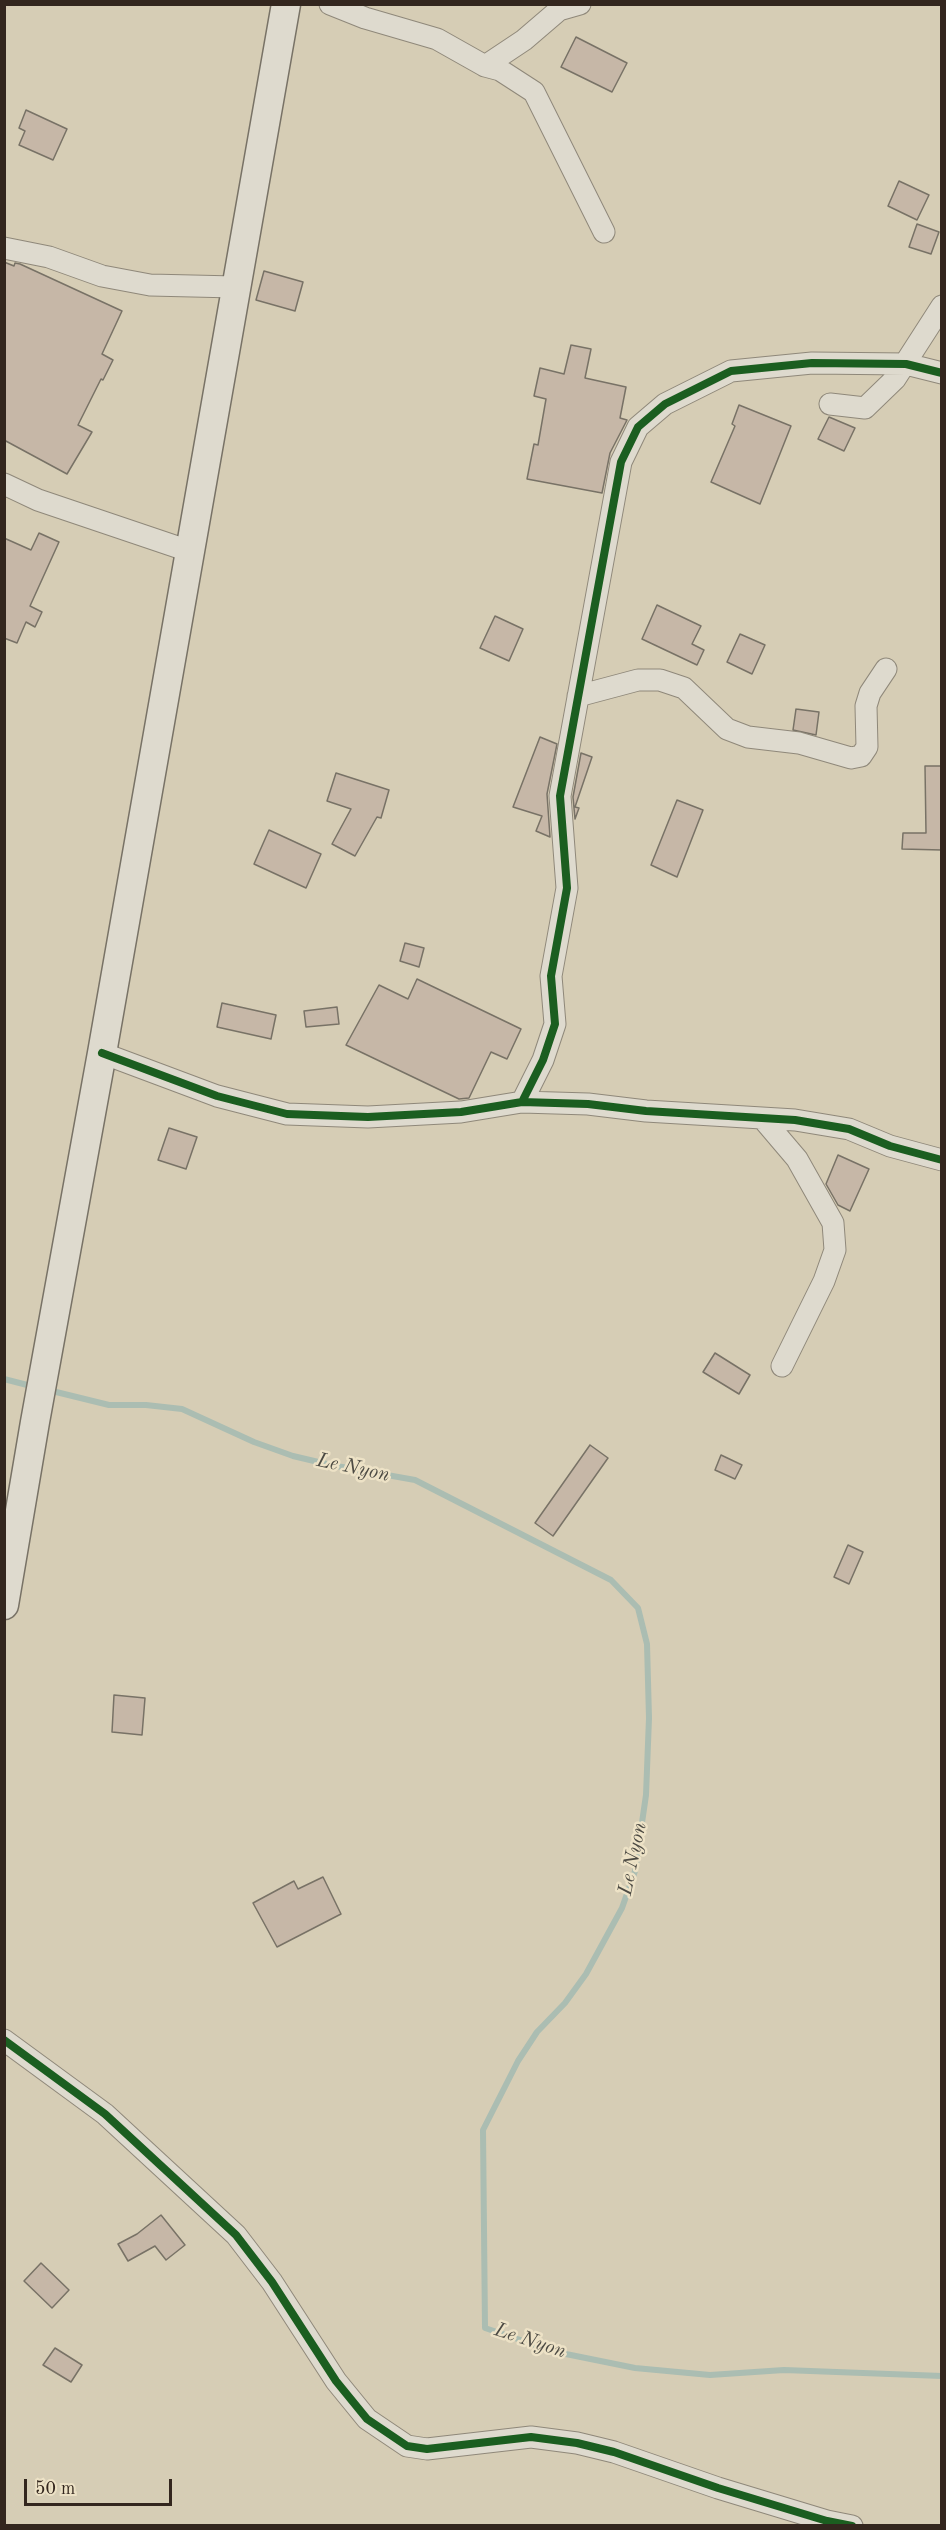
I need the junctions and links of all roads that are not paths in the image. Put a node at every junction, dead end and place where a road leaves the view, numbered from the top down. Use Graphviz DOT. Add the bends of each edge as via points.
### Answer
graph roads {
  1 [pos="286,4"];
  2 [pos="330,4"];
  3 [pos="580,4"];
  4 [pos="485,66"];
  5 [pos="604,232"];
  6 [pos="4,248"];
  7 [pos="235,287"];
  8 [pos="942,306"];
  9 [pos="906,364"];
  10 [pos="942,373"];
  11 [pos="830,404"];
  12 [pos="4,484"];
  13 [pos="189,551"];
  14 [pos="886,669"];
  15 [pos="578,696"];
  16 [pos="102,1053"];
  17 [pos="522,1102"];
  18 [pos="763,1119"];
  19 [pos="942,1160"];
  20 [pos="782,1366"];
  21 [pos="4,1605"];
  22 [pos="4,2040"];
  23 [pos="852,2526"];
  1 -- 7 [label="main road"];
  2 -- 4 [label="street" via="437,39"];
  3 -- 4 [label="street" via="559,10"];
  4 -- 5 [label="street" via="500,70 534,92"];
  6 -- 7 [label="street" via="49,257 102,276 150,285"];
  7 -- 13 [label="main road"];
  8 -- 9 [label="street"];
  9 -- 10 [label="street"];
  9 -- 11 [label="street" via="865,408"];
  9 -- 15 [label="street" via="812,363 731,371 665,404 638,427 621,462"];
  12 -- 13 [label="street" via="38,500"];
  13 -- 16 [label="main road"];
  14 -- 15 [label="street" via="866,706 867,747 861,756 851,758 799,743 748,737 727,729 684,688 660,680 638,680"];
  15 -- 17 [label="street" via="560,796 567,888 551,976 555,1024"];
  16 -- 17 [label="street" via="217,1096 287,1113 368,1118 461,1112"];
  16 -- 21 [label="main road"];
  17 -- 18 [label="street"];
  18 -- 19 [label="street" via="849,1129 890,1146"];
  18 -- 20 [label="street" via="796,1159 833,1223 835,1250 824,1281"];
  22 -- 23 [label="street" via="105,2114 236,2235 272,2282 336,2381 367,2419 407,2446 427,2449 531,2437 577,2443"];
}
